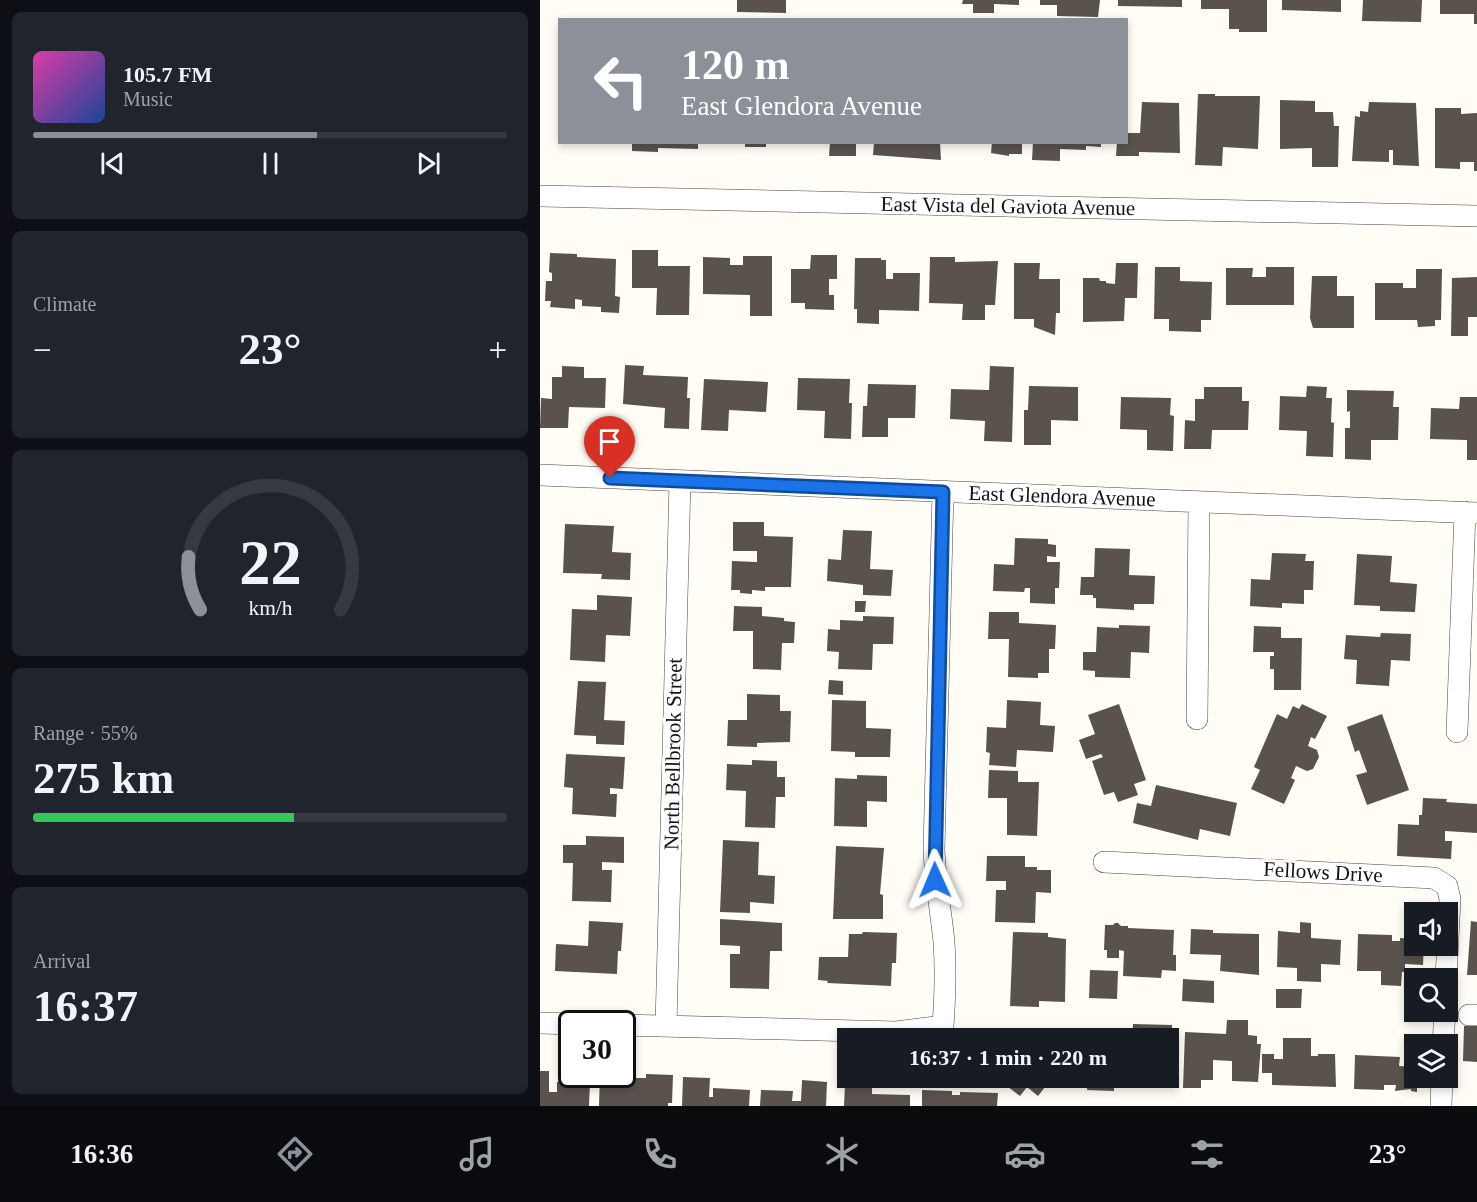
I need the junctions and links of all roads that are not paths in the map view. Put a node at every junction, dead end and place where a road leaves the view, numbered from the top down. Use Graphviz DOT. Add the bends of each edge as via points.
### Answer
graph roads {
  1 [pos="540,196"];
  2 [pos="1477,216"];
  3 [pos="540,475"];
  4 [pos="680,481"];
  5 [pos="943,492"];
  6 [pos="1199,502"];
  7 [pos="1471,513"];
  8 [pos="1197,719"];
  9 [pos="1457,732"];
  10 [pos="1104,862"];
  11 [pos="1447,968"];
  12 [pos="540,1023"];
  13 [pos="558,1024"];
  14 [pos="636,1025"];
  15 [pos="666,1026"];
  16 [pos="1442,1088"];
  17 [pos="1441,1106"];
  1 -- 2 [label="street, East Vista del Gaviota Avenue"];
  3 -- 4 [label="street, East Glendora Avenue"];
  4 -- 5 [label="street, East Glendora Avenue"];
  4 -- 15 [label="street, North Bellbrook Street"];
  5 -- 6 [label="street, East Glendora Avenue"];
  5 -- 15 [label="street" via="934,849 944,942 943,1026 896,1032"];
  6 -- 7 [label="street, East Glendora Avenue"];
  6 -- 8 [label="street"];
  7 -- 9 [label="street"];
  10 -- 11 [label="street, Fellows Drive" via="1434,878 1447,886 1450,899"];
  12 -- 13 [label="street"];
  14 -- 15 [label="street"];
  16 -- 17 [label="street"];
}
